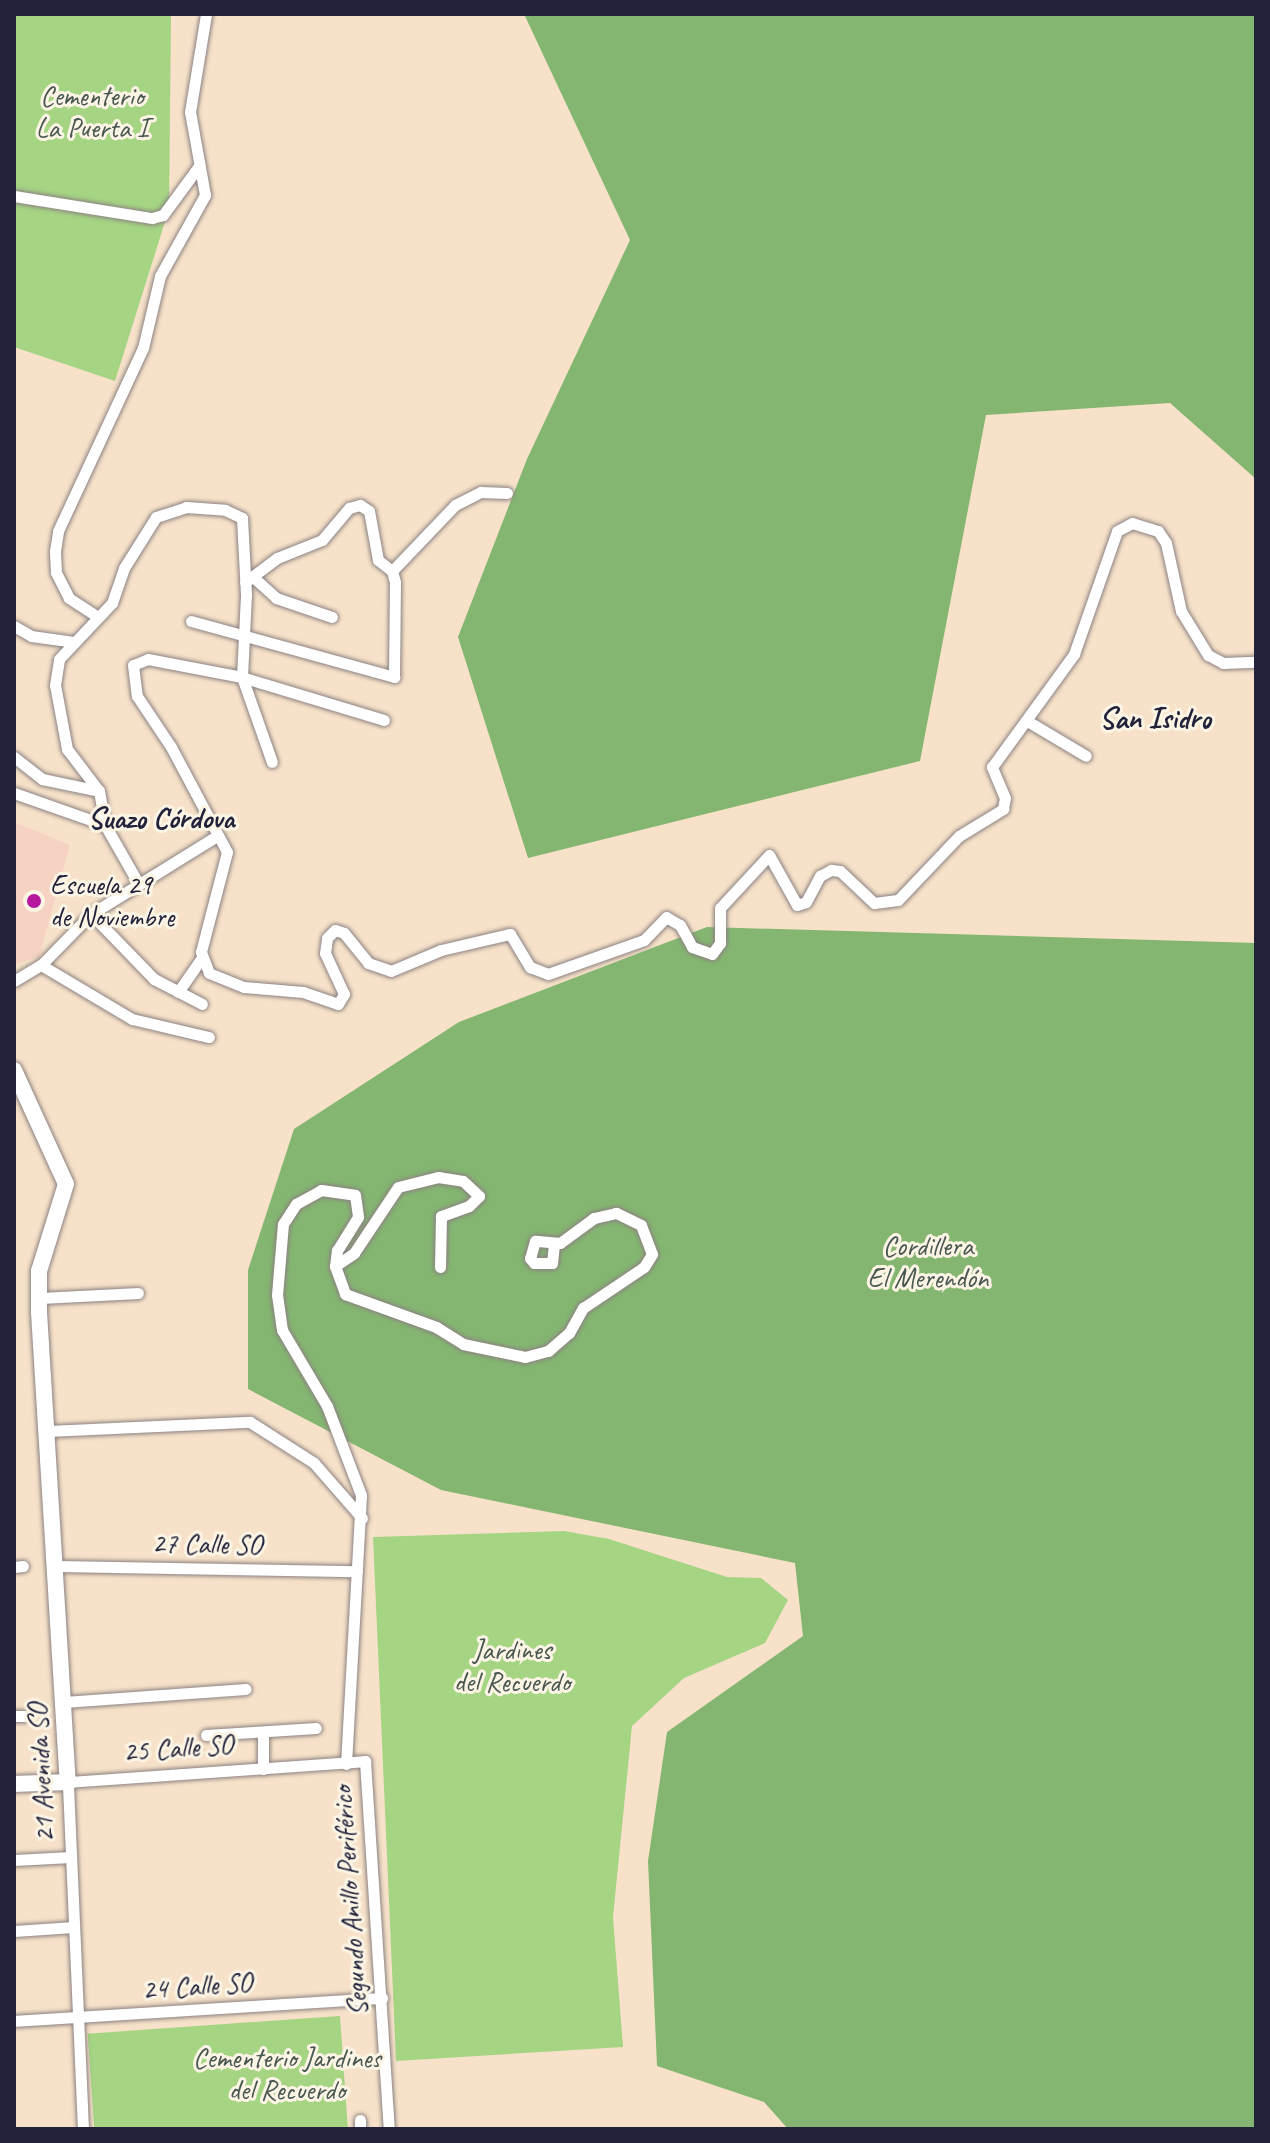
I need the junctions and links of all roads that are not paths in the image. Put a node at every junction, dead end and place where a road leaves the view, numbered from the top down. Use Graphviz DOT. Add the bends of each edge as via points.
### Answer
graph roads {
  1 [pos="206,14"];
  2 [pos="199,166"];
  3 [pos="14,196"];
  4 [pos="507,493"];
  5 [pos="392,571"];
  6 [pos="249,580"];
  7 [pos="98,617"];
  8 [pos="332,617"];
  9 [pos="191,621"];
  10 [pos="14,626"];
  11 [pos="243,632"];
  12 [pos="74,642"];
  13 [pos="1256,662"];
  14 [pos="242,677"];
  15 [pos="384,720"];
  16 [pos="1029,722"];
  17 [pos="1086,756"];
  18 [pos="14,757"];
  19 [pos="272,762"];
  20 [pos="99,791"];
  21 [pos="14,793"];
  22 [pos="105,825"];
  23 [pos="217,836"];
  24 [pos="137,881"];
  25 [pos="91,914"];
  26 [pos="201,959"];
  27 [pos="41,965"];
  28 [pos="14,981"];
  29 [pos="178,992"];
  30 [pos="202,1004"];
  31 [pos="209,1037"];
  32 [pos="16,1073"];
  33 [pos="554,1244"];
  34 [pos="335,1266"];
  35 [pos="440,1267"];
  36 [pos="138,1293"];
  37 [pos="41,1298"];
  38 [pos="48,1431"];
  39 [pos="363,1520"];
  40 [pos="57,1566"];
  41 [pos="357,1571"];
  42 [pos="246,1689"];
  43 [pos="64,1702"];
  44 [pos="316,1728"];
  45 [pos="206,1735"];
  46 [pos="263,1736"];
  47 [pos="346,1764"];
  48 [pos="266,1768"];
  49 [pos="68,1782"];
  50 [pos="14,1784"];
  51 [pos="71,1857"];
  52 [pos="14,1860"];
  53 [pos="74,1927"];
  54 [pos="14,1931"];
  55 [pos="382,1998"];
  56 [pos="78,2017"];
  57 [pos="14,2021"];
  58 [pos="83,2129"];
  59 [pos="389,2129"];
  1 -- 2 [label="street" via="190,112"];
  2 -- 3 [label="street" via="163,215 152,218"];
  2 -- 7 [label="street" via="205,195 160,276 143,348 58,531 56,572 69,598"];
  4 -- 5 [label="street" via="481,492 455,505"];
  5 -- 6 [label="street" via="378,560 369,511 360,505 349,508 322,540 277,558"];
  5 -- 11 [label="street" via="394,677"];
  6 -- 7 [label="street" via="242,518 225,510 186,507 156,517 124,568 112,603"];
  6 -- 8 [label="street" via="284,602"];
  6 -- 11 [label="street"];
  7 -- 12 [label="street"];
  9 -- 11 [label="street"];
  10 -- 12 [label="street" via="31,636"];
  11 -- 14 [label="street"];
  12 -- 20 [label="street" via="59,659 58,706 67,749"];
  13 -- 16 [label="street" via="1223,663 1208,655 1181,611 1166,543 1158,531 1132,523 1117,531 1074,654"];
  14 -- 15 [label="street"];
  14 -- 19 [label="street"];
  14 -- 23 [label="street" via="148,659 138,659 130,673 137,696 171,747"];
  16 -- 17 [label="street"];
  16 -- 26 [label="street" via="992,767 1005,798 1003,809 959,836 905,894 874,903 842,872 831,870 820,876 806,902 797,905 776,860 764,856 720,908 720,943 712,954 692,947 680,925 666,917 644,940 556,973 530,967 514,937 505,933 391,971 368,963 344,933 335,930 327,938 325,953 344,994 334,1005 303,992 244,987 209,973"];
  18 -- 20 [label="street" via="42,779"];
  20 -- 22 [label="street"];
  21 -- 22 [label="street"];
  22 -- 24 [label="street"];
  23 -- 24 [label="street"];
  23 -- 26 [label="street" via="226,862"];
  24 -- 25 [label="street"];
  25 -- 27 [label="street"];
  25 -- 29 [label="street" via="142,970"];
  26 -- 29 [label="street"];
  27 -- 28 [label="street"];
  27 -- 31 [label="street" via="132,1019"];
  29 -- 30 [label="street"];
  32 -- 37 [label="street, 21 Avenida SO" via="66,1184 39,1271"];
  33 -- 34 [label="street" via="594,1218 616,1213 641,1225 652,1254 644,1267 583,1308 569,1333 548,1351 525,1357 463,1344 436,1327 345,1294"];
  34 -- 35 [label="street" via="354,1253 398,1187 438,1177 463,1181 479,1196 469,1206 441,1216"];
  34 -- 39 [label="street, Segundo Anillo Periférico" via="359,1207 355,1195 321,1190 296,1204 283,1224 277,1295 282,1330 327,1406 361,1495"];
  36 -- 37 [label="street"];
  37 -- 38 [label="street, 21 Avenida SO"];
  38 -- 39 [label="street" via="250,1422 314,1463"];
  38 -- 40 [label="street, 21 Avenida SO"];
  39 -- 41 [label="street, Segundo Anillo Periférico"];
  40 -- 41 [label="street, 27 Calle SO"];
  40 -- 43 [label="street, 21 Avenida SO"];
  41 -- 47 [label="street, Segundo Anillo Periférico"];
  42 -- 43 [label="street"];
  43 -- 49 [label="street, 21 Avenida SO"];
  44 -- 46 [label="street"];
  45 -- 46 [label="street"];
  46 -- 48 [label="street"];
  47 -- 48 [label="street, 25 Calle SO"];
  47 -- 55 [label="street, Segundo Anillo Periférico" via="367,1762"];
  48 -- 49 [label="street, 25 Calle SO"];
  49 -- 50 [label="street, 25 Calle SO"];
  49 -- 51 [label="street, 21 Avenida SO"];
  51 -- 52 [label="street"];
  51 -- 53 [label="street, 21 Avenida SO"];
  53 -- 54 [label="street"];
  53 -- 56 [label="street, 21 Avenida SO"];
  55 -- 56 [label="street, 24 Calle SO"];
  55 -- 59 [label="street, Segundo Anillo Periférico"];
  56 -- 57 [label="street, 24 Calle SO"];
  56 -- 58 [label="street"];
}
